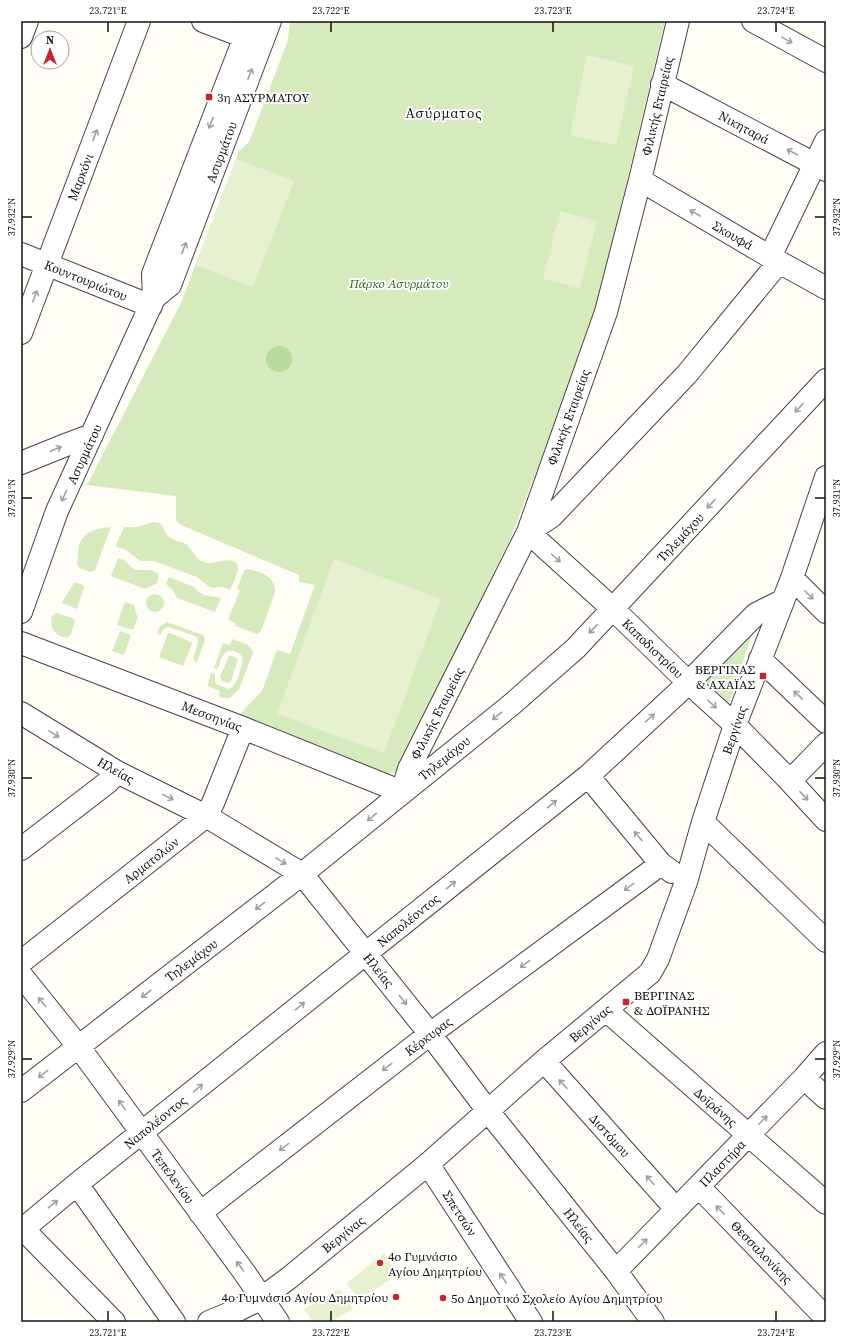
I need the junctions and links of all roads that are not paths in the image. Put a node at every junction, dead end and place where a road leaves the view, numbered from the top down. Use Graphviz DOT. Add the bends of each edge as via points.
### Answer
graph roads {
  1 [pos="27,21"];
  2 [pos="139,21"];
  3 [pos="203,21"];
  4 [pos="270,21"];
  5 [pos="678,21"];
  6 [pos="753,21"];
  7 [pos="248,29"];
  8 [pos="21,37"];
  9 [pos="826,61"];
  10 [pos="662,84"];
  11 [pos="826,141"];
  12 [pos="821,167"];
  13 [pos="640,180"];
  14 [pos="21,254"];
  15 [pos="775,260"];
  16 [pos="47,264"];
  17 [pos="826,288"];
  18 [pos="152,302"];
  19 [pos="21,333"];
  20 [pos="826,380"];
  21 [pos="92,435"];
  22 [pos="21,463"];
  23 [pos="825,488"];
  24 [pos="528,532"];
  25 [pos="792,578"];
  26 [pos="782,601"];
  27 [pos="613,609"];
  28 [pos="21,612"];
  29 [pos="826,612"];
  30 [pos="21,643"];
  31 [pos="760,659"];
  32 [pos="689,683"];
  33 [pos="21,713"];
  34 [pos="826,722"];
  35 [pos="735,725"];
  36 [pos="243,728"];
  37 [pos="826,744"];
  38 [pos="117,772"];
  39 [pos="588,776"];
  40 [pos="790,781"];
  41 [pos="402,792"];
  42 [pos="206,816"];
  43 [pos="826,820"];
  44 [pos="703,822"];
  45 [pos="21,849"];
  46 [pos="661,864"];
  47 [pos="302,874"];
  48 [pos="686,882"];
  49 [pos="826,942"];
  50 [pos="366,953"];
  51 [pos="21,962"];
  52 [pos="21,976"];
  53 [pos="606,1010"];
  54 [pos="430,1034"];
  55 [pos="78,1046"];
  56 [pos="826,1053"];
  57 [pos="544,1062"];
  58 [pos="804,1078"];
  59 [pos="21,1091"];
  60 [pos="826,1098"];
  61 [pos="488,1111"];
  62 [pos="142,1132"];
  63 [pos="748,1135"];
  64 [pos="428,1164"];
  65 [pos="77,1184"];
  66 [pos="699,1187"];
  67 [pos="826,1203"];
  68 [pos="676,1210"];
  69 [pos="200,1213"];
  70 [pos="22,1228"];
  71 [pos="616,1271"];
  72 [pos="262,1298"];
  73 [pos="826,1318"];
  74 [pos="114,1322"];
  75 [pos="174,1322"];
  76 [pos="209,1322"];
  77 [pos="278,1322"];
  78 [pos="531,1322"];
  79 [pos="653,1322"];
  1 -- 8 [label="street"];
  16 -- 2 [label="street, Μαρκόνι, one-way"];
  3 -- 7 [label="street"];
  18 -- 4 [label="street, Ασυρμάτου, one-way" via="170,285"];
  5 -- 10 [label="street, Φιλικής Εταιρείας"];
  6 -- 9 [label="street, one-way"];
  7 -- 18 [label="street, Ασυρμάτου, one-way" via="153,274"];
  12 -- 10 [label="street, Νικηταρά, one-way"];
  10 -- 13 [label="street, Φιλικής Εταιρείας"];
  11 -- 12 [label="street"];
  12 -- 15 [label="street"];
  15 -- 13 [label="street, Σκουφά, one-way"];
  13 -- 24 [label="street, Φιλικής Εταιρείας" via="606,312"];
  14 -- 16 [label="street, Κουντουριώτου"];
  15 -- 17 [label="street, Σκουφά"];
  15 -- 24 [label="street" via="687,374 552,516"];
  16 -- 18 [label="street, Κουντουριώτου"];
  19 -- 16 [label="street, Μαρκόνι, one-way"];
  18 -- 21 [label="street, Ασυρμάτου"];
  20 -- 27 [label="street, Τηλεμάχου, one-way"];
  22 -- 21 [label="street, one-way"];
  21 -- 28 [label="street, Ασυρμάτου, one-way" via="57,510"];
  23 -- 25 [label="street, Βεργίνας"];
  24 -- 27 [label="street, Καποδιστρίου, one-way"];
  24 -- 41 [label="street, Φιλικής Εταιρείας" via="409,769"];
  25 -- 26 [label="street, Βεργίνας"];
  25 -- 29 [label="street, one-way"];
  26 -- 31 [label="street, Βεργίνας"];
  26 -- 32 [label="street, Ναπολέοντος" via="756,614"];
  27 -- 32 [label="street, Καποδιστρίου"];
  27 -- 41 [label="street, Τηλεμάχου, one-way" via="576,648 511,705"];
  30 -- 36 [label="street, Μεσσηνίας"];
  34 -- 31 [label="street, one-way"];
  31 -- 35 [label="street, Βεργίνας"];
  32 -- 35 [label="street, Καποδιστρίου, one-way"];
  39 -- 32 [label="street, Ναπολέοντος, one-way"];
  33 -- 38 [label="street, Ηλείας, one-way"];
  35 -- 40 [label="street, Καποδιστρίου"];
  35 -- 44 [label="street, Βεργίνας"];
  36 -- 41 [label="street, Μεσσηνίας"];
  36 -- 42 [label="street, Αρματολών"];
  37 -- 40 [label="street"];
  38 -- 42 [label="street, Ηλείας, one-way"];
  38 -- 45 [label="street" via="108,782"];
  46 -- 39 [label="street, one-way"];
  50 -- 39 [label="street, Ναπολέοντος, one-way"];
  40 -- 43 [label="street, Καποδιστρίου, one-way"];
  41 -- 47 [label="street, Τηλεμάχου, one-way"];
  42 -- 47 [label="street, Ηλείας, one-way"];
  42 -- 51 [label="street, Αρματολών"];
  44 -- 48 [label="street, Βεργίνας"];
  44 -- 49 [label="street"];
  46 -- 48 [label="street"];
  46 -- 54 [label="street, Κέρκυρας, one-way"];
  47 -- 50 [label="street, Ηλείας"];
  47 -- 55 [label="street, Τηλεμάχου, one-way"];
  48 -- 53 [label="street, Βεργίνας" via="658,959 650,973"];
  50 -- 54 [label="street, Ηλείας, one-way"];
  62 -- 50 [label="street, Ναπολέοντος, one-way"];
  55 -- 52 [label="street, Τεπελενίου, one-way"];
  53 -- 57 [label="street, Βεργίνας"];
  53 -- 63 [label="street, Δοϊράνης"];
  54 -- 61 [label="street, Ηλείας"];
  54 -- 69 [label="street, Κέρκυρας, one-way"];
  55 -- 59 [label="street, Τηλεμάχου, one-way"];
  62 -- 55 [label="street, Τεπελενίου, one-way"];
  56 -- 58 [label="street, Πλαστήρα"];
  57 -- 61 [label="street, Βεργίνας"];
  68 -- 57 [label="street, Διστόμου, one-way"];
  58 -- 60 [label="street"];
  63 -- 58 [label="street, Πλαστήρα, one-way"];
  61 -- 64 [label="street, Βεργίνας"];
  61 -- 71 [label="street, Ηλείας"];
  62 -- 65 [label="street, Ναπολέοντος"];
  62 -- 69 [label="street, Τεπελενίου"];
  63 -- 66 [label="street, Πλαστήρα"];
  63 -- 67 [label="street, Δοϊράνης"];
  64 -- 72 [label="street, Βεργίνας"];
  78 -- 64 [label="street, Σπετσών, one-way"];
  70 -- 65 [label="street, Ναπολέοντος, one-way"];
  65 -- 75 [label="street"];
  66 -- 68 [label="street, Πλαστήρα"];
  73 -- 66 [label="street, Θεσσαλονίκης, one-way"];
  71 -- 68 [label="street, Πλαστήρα, one-way"];
  72 -- 69 [label="street, Τεπελενίου, one-way"];
  70 -- 74 [label="street"];
  71 -- 79 [label="street, Ηλείας"];
  72 -- 76 [label="street, Βεργίνας"];
  72 -- 77 [label="street, Τεπελενίου"];
}
